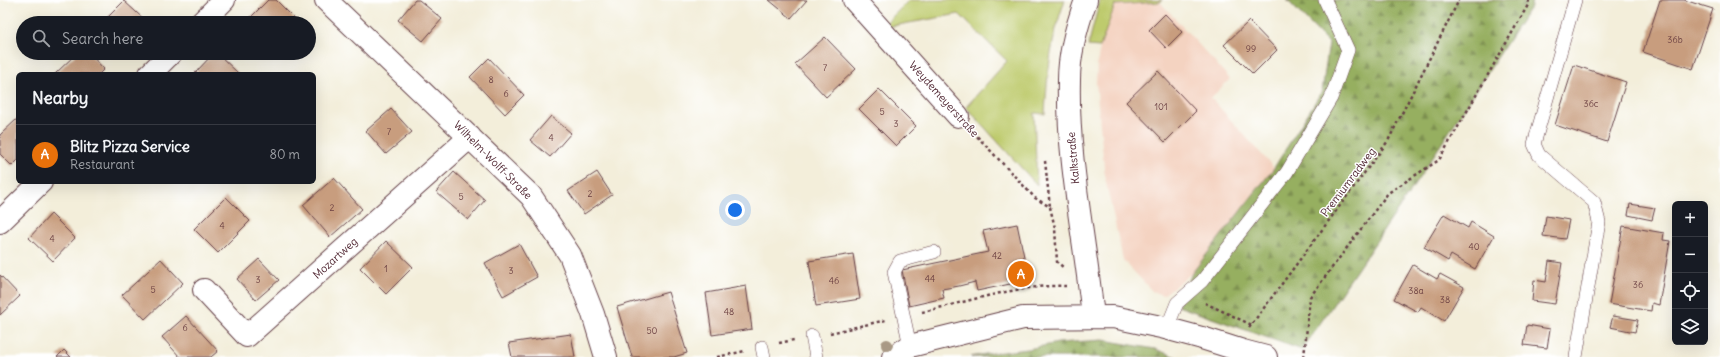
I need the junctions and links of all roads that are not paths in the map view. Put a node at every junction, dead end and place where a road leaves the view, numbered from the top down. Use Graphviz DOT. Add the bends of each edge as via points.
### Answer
graph roads {
  1 [pos="224,0"];
  2 [pos="326,0"];
  3 [pos="854,0"];
  4 [pos="1086,0"];
  5 [pos="1325,0"];
  6 [pos="1575,0"];
  7 [pos="208,16"];
  8 [pos="164,60"];
  9 [pos="152,72"];
  10 [pos="958,116"];
  11 [pos="470,137"];
  12 [pos="39,184"];
  13 [pos="0,222"];
  14 [pos="934,252"];
  15 [pos="204,290"];
  16 [pos="1093,316"];
  17 [pos="1167,328"];
  18 [pos="812,336"];
  19 [pos="901,352"];
  20 [pos="606,357"];
  21 [pos="816,357"];
  22 [pos="1266,357"];
  23 [pos="1576,357"];
  1 -- 7 [label="street"];
  2 -- 11 [label="street, Wilhelm-Wolff-Straße"];
  3 -- 10 [label="street, Weydemeyerstraße"];
  4 -- 16 [label="street, Kalkstraße" via="1078,23 1069,80 1070,147"];
  5 -- 17 [label="lane" via="1348,50 1331,98 1287,172 1202,282 1177,303"];
  6 -- 23 [label="lane" via="1534,144 1539,155 1594,202 1599,222"];
  8 -- 9 [label="street"];
  11 -- 15 [label="street, Mozartweg" via="247,336"];
  11 -- 20 [label="street, Wilhelm-Wolff-Straße" via="531,196 570,255 593,314"];
  12 -- 13 [label="street"];
  14 -- 19 [label="lane" via="900,261 894,272 904,316"];
  16 -- 17 [label="street" via="1113,317"];
  16 -- 19 [label="street" via="1023,318"];
  17 -- 22 [label="street, bridge"];
  18 -- 21 [label="lane"];
}
